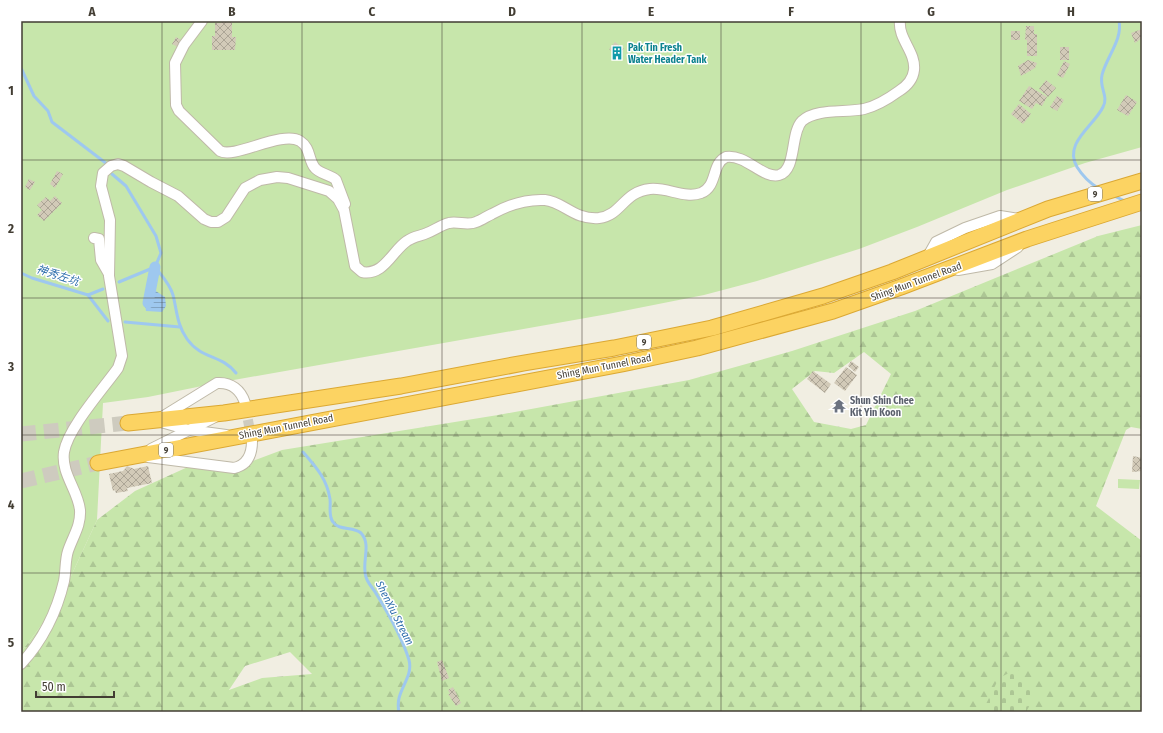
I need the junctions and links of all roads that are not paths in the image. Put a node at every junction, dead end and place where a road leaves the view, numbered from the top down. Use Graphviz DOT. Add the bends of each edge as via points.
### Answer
graph roads {
  1 [pos="202,21"];
  2 [pos="900,21"];
  3 [pos="1142,181"];
  4 [pos="1142,202"];
  5 [pos="345,216"];
  6 [pos="94,238"];
  7 [pos="109,275"];
  8 [pos="245,403"];
  9 [pos="224,413"];
  10 [pos="155,420"];
  11 [pos="128,423"];
  12 [pos="189,430"];
  13 [pos="233,436"];
  14 [pos="252,441"];
  15 [pos="138,455"];
  16 [pos="98,463"];
  17 [pos="21,664"];
  1 -- 5 [label="lane" via="184,45 175,63 176,105 179,111 222,153 233,153 259,144 292,139 300,141 306,146 315,168 337,182 345,205"];
  2 -- 5 [label="lane" via="900,33 914,64 913,75 908,84 869,108 820,114 804,120 798,127 788,168 779,175 766,173 744,160 728,157 719,162 711,184 702,192 687,194 658,189 639,191 630,195 613,212 602,217 577,215 546,200 519,203 474,223 448,224 411,238 382,267 368,272 360,271 354,263"];
  3 -- 9 [label="highway, Shing Mun Tunnel Road / 9" via="1048,209 927,258 823,296 683,334 401,386"];
  4 -- 13 [label="highway, Shing Mun Tunnel Road / 9" via="1026,239 833,311 697,348"];
  5 -- 7 [label="lane" via="340,202 331,192 297,180 277,177 250,184 240,194 227,216 218,222 211,222 204,219 181,197 124,166 115,165 105,170 100,182 110,220"];
  6 -- 7 [label="lane" via="99,239 100,259"];
  7 -- 17 [label="lane" via="122,347 121,361 67,441 64,462 69,482 78,498 79,523 68,551 59,598 52,617"];
  8 -- 10 [label="lane" via="234,387 224,383 217,384"];
  9 -- 10 [label="highway, Shing Mun Tunnel Road / 9"];
  9 -- 12 [label="lane"];
  10 -- 11 [label="highway, Shing Mun Tunnel Road / 9"];
  10 -- 12 [label="lane"];
  12 -- 13 [label="lane"];
  12 -- 15 [label="lane"];
  13 -- 15 [label="highway, Shing Mun Tunnel Road / 9"];
  14 -- 15 [label="lane" via="249,458 244,464 234,468"];
  15 -- 16 [label="highway, Shing Mun Tunnel Road / 9"];
}
